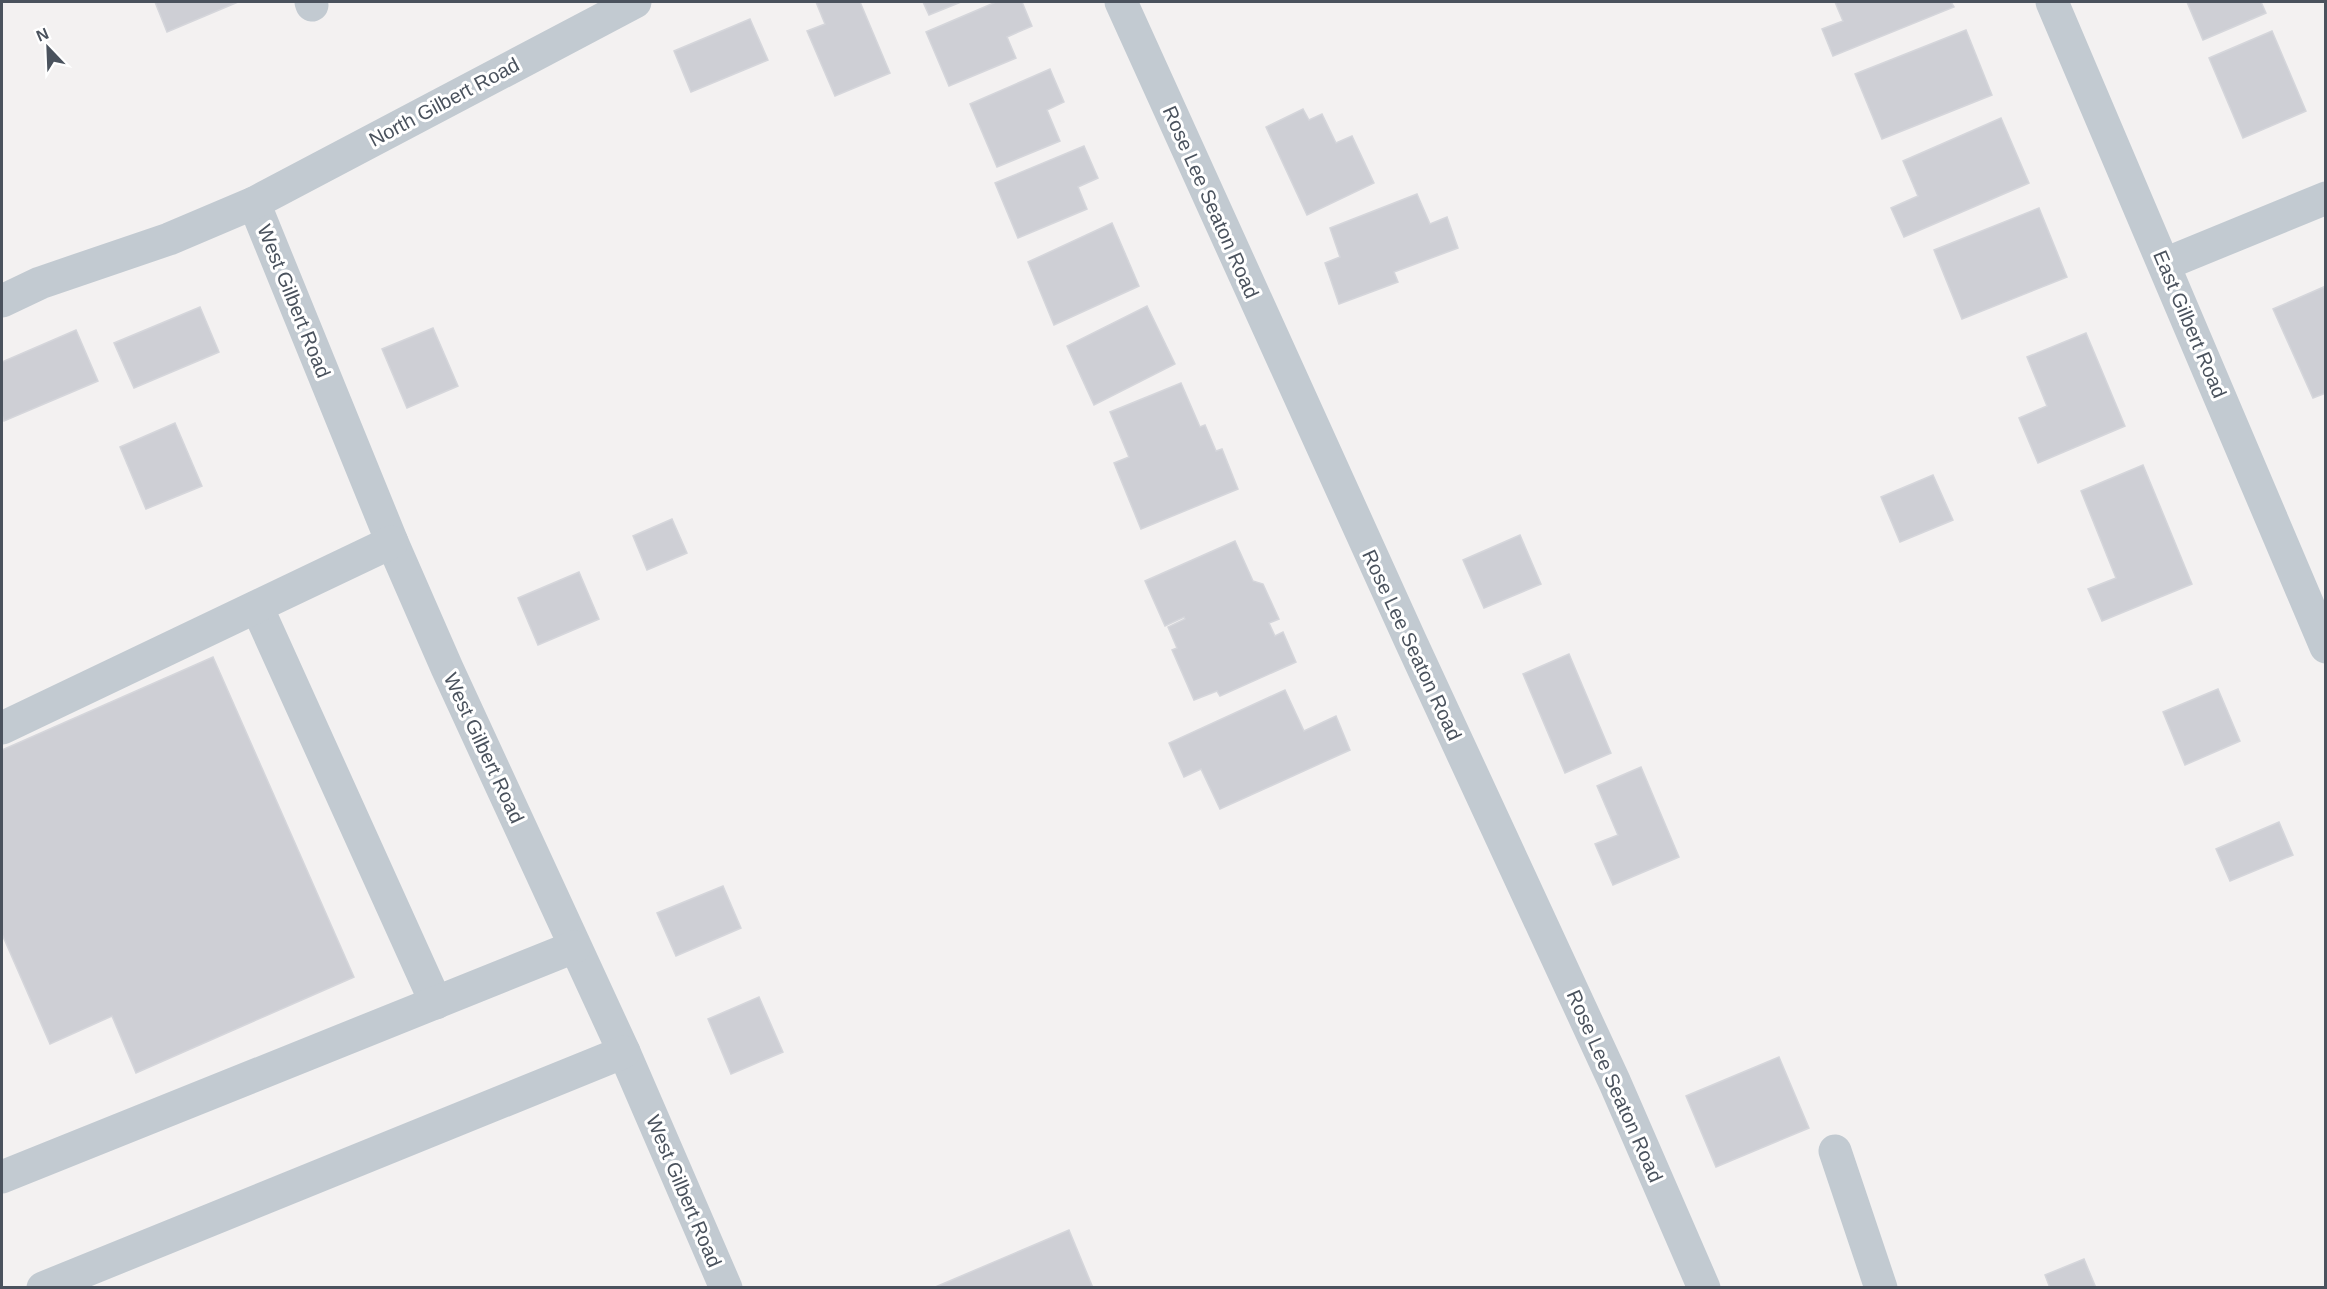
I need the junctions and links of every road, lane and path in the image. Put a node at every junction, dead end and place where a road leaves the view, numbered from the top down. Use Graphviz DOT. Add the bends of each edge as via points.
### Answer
graph roads {
  1 [pos="635,2"];
  2 [pos="1121,2"];
  3 [pos="2052,2"];
  4 [pos="2325,198"];
  5 [pos="254,203"];
  6 [pos="2165,264"];
  7 [pos="2,301"];
  8 [pos="392,542"];
  9 [pos="257,607"];
  10 [pos="2325,647"];
  11 [pos="2,728"];
  12 [pos="574,946"];
  13 [pos="436,1003"];
  14 [pos="624,1052"];
  15 [pos="1835,1151"];
  16 [pos="2,1177"];
  17 [pos="43,1287"];
  18 [pos="726,1287"];
  19 [pos="1704,1287"];
  20 [pos="1881,1287"];
  1 -- 5 [label="street, North Gilbert Road"];
  2 -- 19 [label="street, Rose Lee Seaton Road" via="1615,1083"];
  3 -- 6 [label="street, East Gilbert Road"];
  4 -- 6 [label="street"];
  5 -- 7 [label="street, North Gilbert Road" via="169,239 40,283"];
  5 -- 8 [label="street, West Gilbert Road"];
  6 -- 10 [label="street, East Gilbert Road"];
  8 -- 9 [label="street"];
  8 -- 12 [label="street, West Gilbert Road"];
  9 -- 11 [label="street"];
  9 -- 13 [label="street"];
  12 -- 13 [label="street"];
  12 -- 14 [label="street, West Gilbert Road"];
  13 -- 16 [label="street"];
  14 -- 17 [label="street"];
  14 -- 18 [label="street, West Gilbert Road"];
  15 -- 20 [label="street"];
}
